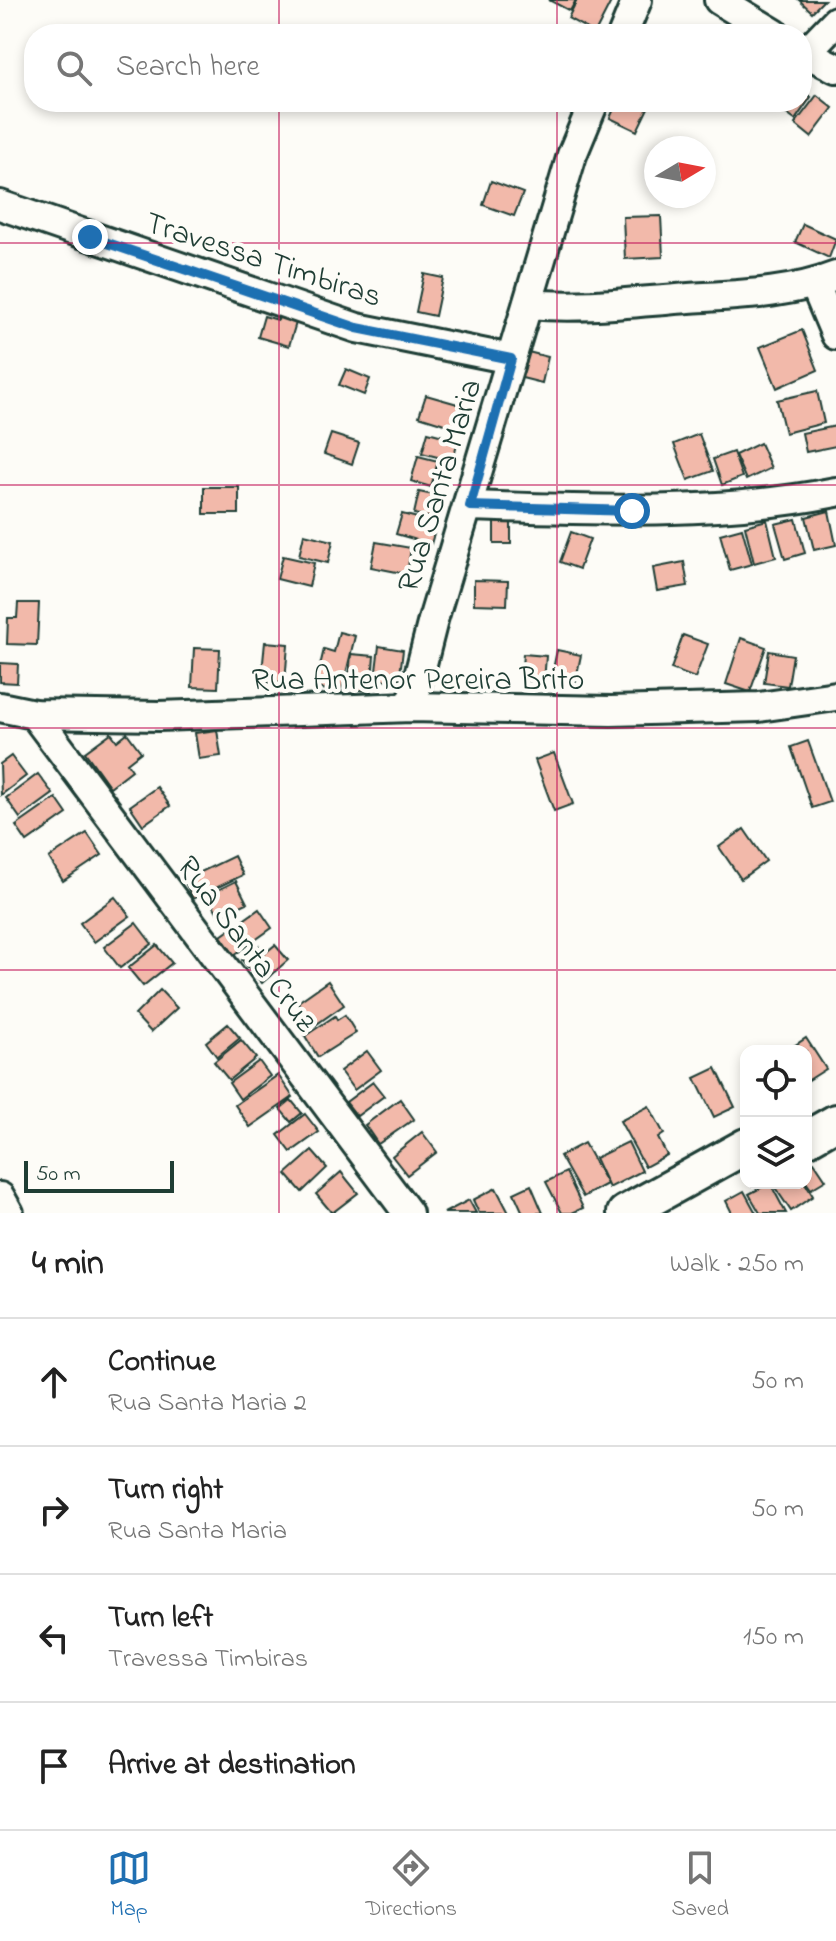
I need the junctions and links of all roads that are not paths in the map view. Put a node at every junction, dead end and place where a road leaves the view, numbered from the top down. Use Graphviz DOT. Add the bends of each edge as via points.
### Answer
graph roads {
  1 [pos="637,0"];
  2 [pos="719,0"];
  3 [pos="836,21"];
  4 [pos="627,24"];
  5 [pos="759,24"];
  6 [pos="812,44"];
  7 [pos="812,56"];
  8 [pos="836,68"];
  9 [pos="590,112"];
  10 [pos="0,205"];
  11 [pos="825,280"];
  12 [pos="528,304"];
  13 [pos="836,335"];
  14 [pos="511,359"];
  15 [pos="836,492"];
  16 [pos="470,506"];
  17 [pos="836,696"];
  18 [pos="0,707"];
  19 [pos="411,707"];
  20 [pos="34,714"];
  21 [pos="836,1098"];
  22 [pos="812,1111"];
  23 [pos="836,1122"];
  24 [pos="812,1136"];
  25 [pos="740,1150"];
  26 [pos="740,1173"];
  27 [pos="0,1197"];
  28 [pos="644,1211"];
  29 [pos="9,1213"];
  30 [pos="408,1213"];
  1 -- 4 [label="street"];
  2 -- 5 [label="street"];
  3 -- 6 [label="street"];
  7 -- 8 [label="street"];
  9 -- 12 [label="street, Rua Santa Maria"];
  10 -- 14 [label="street, Travessa Timbiras" via="357,328"];
  11 -- 12 [label="street" via="580,308"];
  11 -- 13 [label="street"];
  12 -- 14 [label="street, Rua Santa Maria"];
  14 -- 16 [label="street, Rua Santa Maria"];
  15 -- 16 [label="street" via="784,502 632,511"];
  16 -- 19 [label="street, Rua Santa Maria"];
  17 -- 19 [label="street, Rua Antenor Pereira Brito" via="730,708"];
  18 -- 20 [label="street, Rua Antenor Pereira Brito"];
  19 -- 20 [label="street, Rua Antenor Pereira Brito" via="159,716"];
  20 -- 30 [label="street, Rua Santa Cruz"];
  21 -- 22 [label="main road"];
  23 -- 24 [label="main road"];
  25 -- 28 [label="main road"];
  26 -- 28 [label="main road"];
  27 -- 29 [label="street"];
}
